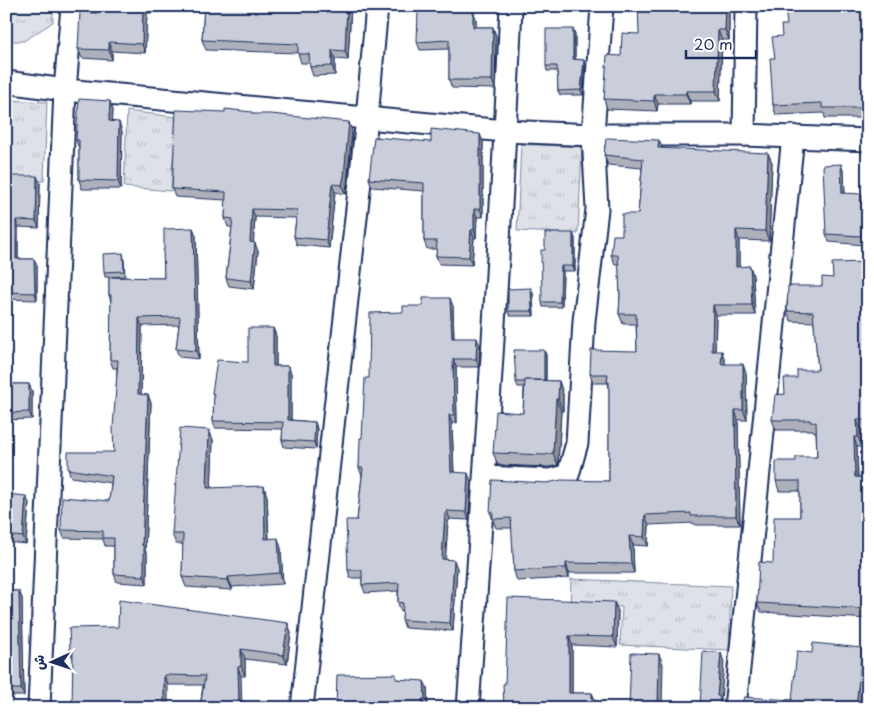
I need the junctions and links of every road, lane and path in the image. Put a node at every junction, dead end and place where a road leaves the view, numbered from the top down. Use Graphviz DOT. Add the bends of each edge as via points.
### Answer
graph roads {
  1 [pos="72,6"];
  2 [pos="377,6"];
  3 [pos="511,6"];
  4 [pos="602,6"];
  5 [pos="746,6"];
  6 [pos="6,82"];
  7 [pos="65,90"];
  8 [pos="366,118"];
  9 [pos="505,130"];
  10 [pos="592,135"];
  11 [pos="744,135"];
  12 [pos="793,136"];
  13 [pos="868,140"];
  14 [pos="485,477"];
  15 [pos="39,708"];
  16 [pos="302,708"];
  17 [pos="468,708"];
  18 [pos="735,708"];
  1 -- 7 [label="street"];
  2 -- 8 [label="street"];
  3 -- 9 [label="street"];
  4 -- 10 [label="street"];
  5 -- 11 [label="street"];
  6 -- 7 [label="street"];
  7 -- 8 [label="street"];
  7 -- 15 [label="street"];
  8 -- 9 [label="street"];
  8 -- 16 [label="street"];
  9 -- 10 [label="street"];
  9 -- 14 [label="street"];
  10 -- 11 [label="street"];
  10 -- 14 [label="street" via="597,209 584,321 577,443 568,474 551,480"];
  11 -- 12 [label="street"];
  12 -- 13 [label="street"];
  12 -- 18 [label="street"];
  14 -- 17 [label="street"];
}
